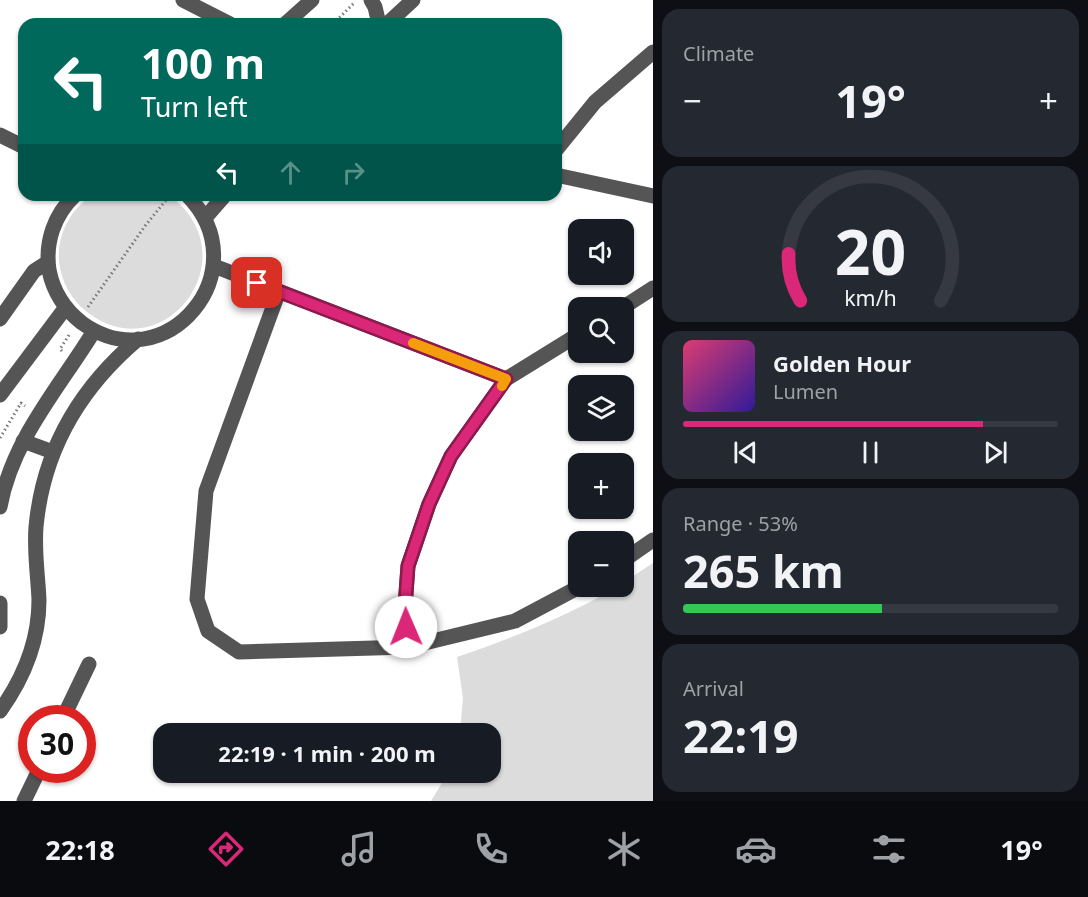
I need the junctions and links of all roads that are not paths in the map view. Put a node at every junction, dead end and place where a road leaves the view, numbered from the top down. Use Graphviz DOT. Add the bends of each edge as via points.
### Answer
graph roads {
  1 [pos="183,0"];
  2 [pos="312,0"];
  3 [pos="371,0"];
  4 [pos="413,0"];
  5 [pos="218,18"];
  6 [pos="292,18"];
  7 [pos="377,18"];
  8 [pos="394,18"];
  9 [pos="653,52"];
  10 [pos="0,135"];
  11 [pos="562,143"];
  12 [pos="18,144"];
  13 [pos="562,176"];
  14 [pos="653,196"];
  15 [pos="70,201"];
  16 [pos="192,201"];
  17 [pos="220,201"];
  18 [pos="205,218"];
  19 [pos="48,262"];
  20 [pos="214,266"];
  21 [pos="653,288"];
  22 [pos="279,291"];
  23 [pos="634,300"];
  24 [pos="66,307"];
  25 [pos="0,319"];
  26 [pos="94,331"];
  27 [pos="138,339"];
  28 [pos="568,341"];
  29 [pos="506,379"];
  30 [pos="0,395"];
  31 [pos="22,441"];
  32 [pos="53,452"];
  33 [pos="0,507"];
  34 [pos="653,540"];
  35 [pos="634,553"];
  36 [pos="568,593"];
  37 [pos="0,603"];
  38 [pos="0,627"];
  39 [pos="408,647"];
  40 [pos="89,664"];
  41 [pos="69,705"];
  42 [pos="0,711"];
  43 [pos="33,783"];
  44 [pos="24,801"];
  1 -- 5 [label="street"];
  2 -- 6 [label="street"];
  3 -- 7 [label="street"];
  4 -- 8 [label="street"];
  9 -- 11 [label="street" via="595,102"];
  10 -- 12 [label="street"];
  13 -- 14 [label="street"];
  15 -- 19 [label="street" via="52,230"];
  16 -- 18 [label="street"];
  17 -- 18 [label="street"];
  18 -- 20 [label="street"];
  19 -- 24 [label="street" via="51,278"];
  19 -- 25 [label="street" via="34,271"];
  20 -- 22 [label="street"];
  20 -- 27 [label="street" via="207,290 195,310 169,330"];
  21 -- 23 [label="street"];
  22 -- 29 [label="street"];
  22 -- 39 [label="street" via="206,491 197,599 208,631 239,652"];
  24 -- 26 [label="street"];
  24 -- 30 [label="street"];
  26 -- 27 [label="street"];
  26 -- 31 [label="street"];
  27 -- 32 [label="street" via="88,390"];
  28 -- 29 [label="street"];
  29 -- 39 [label="street" via="451,456 429,504 408,566"];
  31 -- 32 [label="street"];
  31 -- 33 [label="street"];
  32 -- 42 [label="street" via="36,528 39,602 34,641 20,680"];
  34 -- 35 [label="street"];
  36 -- 39 [label="street" via="515,621"];
  37 -- 38 [label="street"];
  40 -- 41 [label="street"];
  43 -- 44 [label="street"];
}
